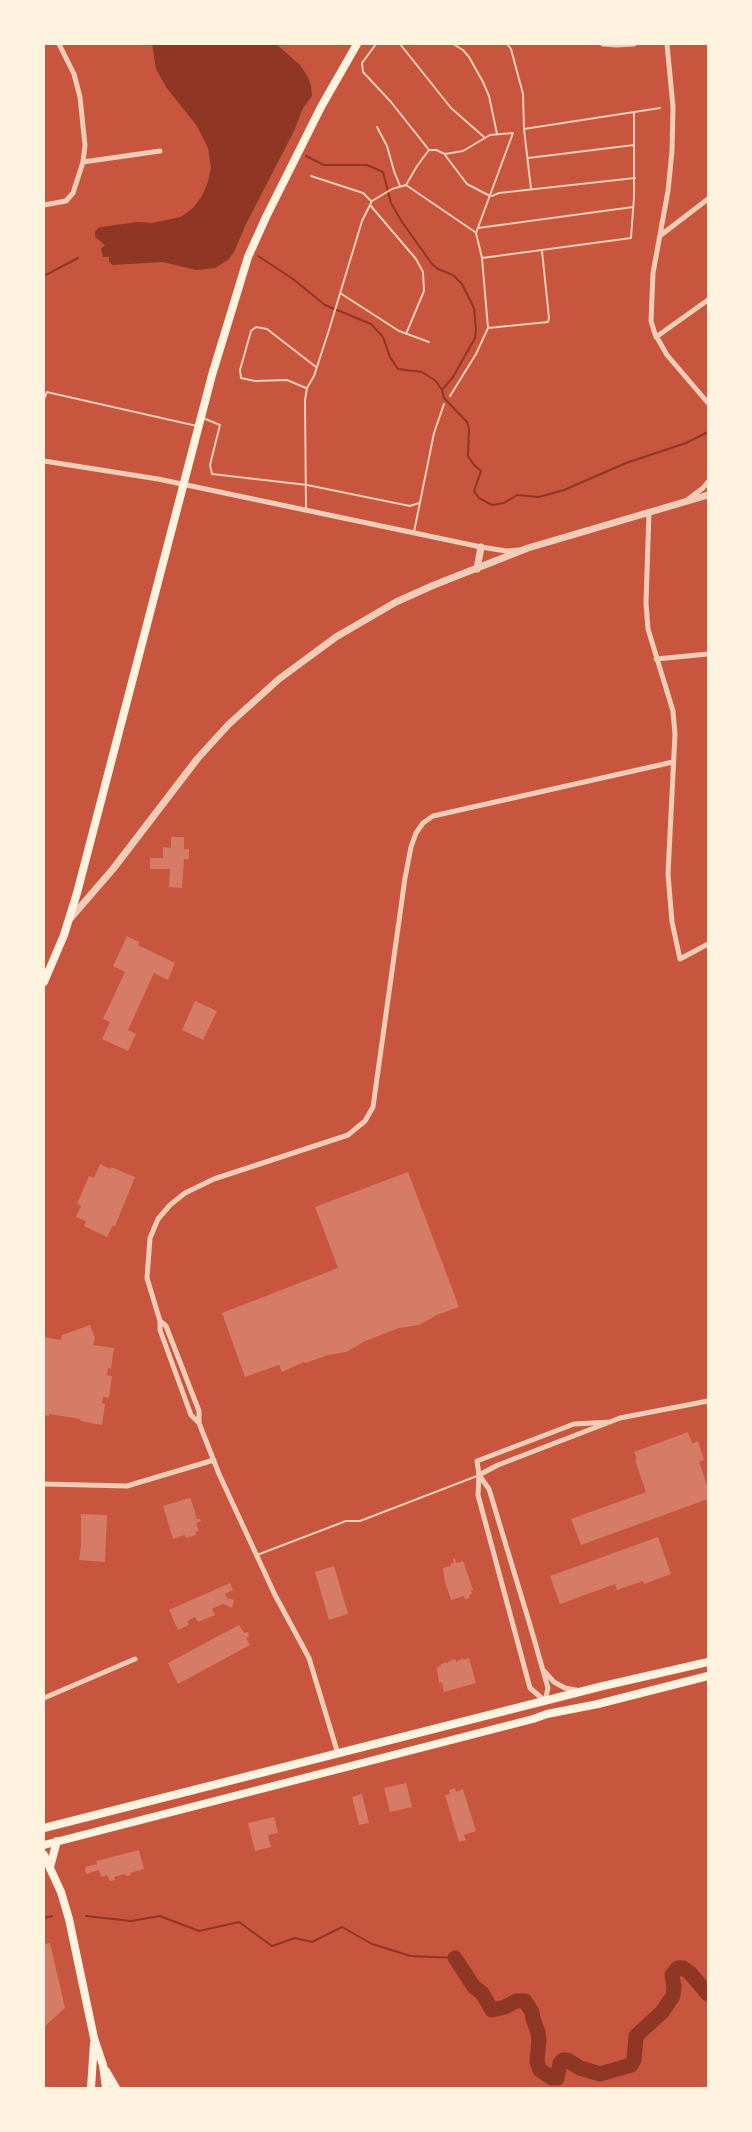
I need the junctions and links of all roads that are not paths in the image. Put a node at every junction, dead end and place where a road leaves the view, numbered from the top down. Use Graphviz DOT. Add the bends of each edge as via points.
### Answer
graph roads {
  1 [pos="59,44"];
  2 [pos="357,44"];
  3 [pos="376,44"];
  4 [pos="400,44"];
  5 [pos="453,44"];
  6 [pos="507,44"];
  7 [pos="603,44"];
  8 [pos="634,44"];
  9 [pos="667,44"];
  10 [pos="660,108"];
  11 [pos="634,112"];
  12 [pos="377,127"];
  13 [pos="524,129"];
  14 [pos="497,134"];
  15 [pos="484,137"];
  16 [pos="634,145"];
  17 [pos="429,150"];
  18 [pos="160,151"];
  19 [pos="445,154"];
  20 [pos="528,158"];
  21 [pos="83,162"];
  22 [pos="311,176"];
  23 [pos="635,178"];
  24 [pos="400,186"];
  25 [pos="405,186"];
  26 [pos="531,189"];
  27 [pos="490,196"];
  28 [pos="708,199"];
  29 [pos="371,203"];
  30 [pos="44,205"];
  31 [pos="633,207"];
  32 [pos="478,228"];
  33 [pos="476,233"];
  34 [pos="661,236"];
  35 [pos="542,250"];
  36 [pos="482,258"];
  37 [pos="340,293"];
  38 [pos="708,300"];
  39 [pos="488,328"];
  40 [pos="406,334"];
  41 [pos="656,337"];
  42 [pos="429,342"];
  43 [pos="316,367"];
  44 [pos="307,388"];
  45 [pos="450,396"];
  46 [pos="44,399"];
  47 [pos="708,402"];
  48 [pos="444,404"];
  49 [pos="201,418"];
  50 [pos="199,427"];
  51 [pos="44,460"];
  52 [pos="708,482"];
  53 [pos="184,484"];
  54 [pos="307,485"];
  55 [pos="708,495"];
  56 [pos="419,503"];
  57 [pos="680,503"];
  58 [pos="306,510"];
  59 [pos="649,512"];
  60 [pos="414,532"];
  61 [pos="481,547"];
  62 [pos="528,548"];
  63 [pos="477,569"];
  64 [pos="708,654"];
  65 [pos="656,659"];
  66 [pos="673,762"];
  67 [pos="69,920"];
  68 [pos="708,944"];
  69 [pos="44,982"];
  70 [pos="708,1401"];
  71 [pos="610,1422"];
  72 [pos="214,1460"];
  73 [pos="479,1474"];
  74 [pos="44,1484"];
  75 [pos="257,1555"];
  76 [pos="135,1659"];
  77 [pos="708,1662"];
  78 [pos="542,1668"];
  79 [pos="708,1676"];
  80 [pos="582,1691"];
  81 [pos="44,1698"];
  82 [pos="545,1701"];
  83 [pos="547,1714"];
  84 [pos="338,1754"];
  85 [pos="342,1768"];
  86 [pos="119,1808"];
  87 [pos="123,1824"];
  88 [pos="44,1828"];
  89 [pos="57,1841"];
  90 [pos="44,1845"];
  91 [pos="44,1855"];
  92 [pos="50,1869"];
  93 [pos="94,2038"];
  94 [pos="103,2065"];
  95 [pos="89,2088"];
  96 [pos="106,2088"];
  97 [pos="116,2088"];
  1 -- 21 [label="street" via="80,97"];
  2 -- 49 [label="main road" via="321,107 248,257"];
  3 -- 17 [label="lane" via="361,66 363,72"];
  4 -- 15 [label="lane" via="451,108"];
  5 -- 14 [label="lane" via="469,57 483,82"];
  6 -- 13 [label="lane" via="523,94"];
  7 -- 8 [label="street"];
  9 -- 34 [label="street" via="673,126"];
  10 -- 11 [label="lane"];
  11 -- 13 [label="lane"];
  11 -- 16 [label="lane"];
  12 -- 24 [label="lane"];
  13 -- 20 [label="lane"];
  14 -- 15 [label="lane"];
  14 -- 27 [label="lane" via="513,133"];
  15 -- 19 [label="lane" via="463,151"];
  16 -- 20 [label="lane"];
  16 -- 23 [label="lane"];
  17 -- 19 [label="lane"];
  17 -- 25 [label="lane"];
  18 -- 21 [label="street"];
  19 -- 27 [label="lane" via="467,184"];
  20 -- 26 [label="lane"];
  21 -- 30 [label="street" via="73,194 66,201"];
  22 -- 29 [label="lane" via="363,193"];
  23 -- 26 [label="lane"];
  23 -- 31 [label="lane"];
  24 -- 25 [label="lane"];
  24 -- 29 [label="lane"];
  25 -- 33 [label="lane"];
  26 -- 27 [label="lane"];
  27 -- 32 [label="lane"];
  28 -- 34 [label="street"];
  29 -- 37 [label="lane"];
  29 -- 40 [label="lane" via="423,272 424,291"];
  31 -- 32 [label="lane"];
  31 -- 35 [label="lane" via="632,237 626,240"];
  32 -- 33 [label="lane"];
  33 -- 36 [label="lane"];
  34 -- 41 [label="street" via="650,307"];
  35 -- 36 [label="lane"];
  35 -- 39 [label="lane" via="548,322"];
  36 -- 39 [label="lane"];
  37 -- 40 [label="lane"];
  37 -- 43 [label="lane"];
  38 -- 41 [label="street"];
  39 -- 45 [label="lane" via="477,354"];
  40 -- 42 [label="lane"];
  41 -- 47 [label="street" via="671,362"];
  43 -- 44 [label="lane"];
  43 -- 44 [label="lane" via="267,329 253,328 241,378 287,380"];
  44 -- 54 [label="lane"];
  46 -- 50 [label="lane" via="47,392"];
  48 -- 56 [label="lane"];
  49 -- 50 [label="main road"];
  49 -- 54 [label="lane" via="220,425 210,465 212,474"];
  50 -- 53 [label="main road"];
  51 -- 53 [label="street"];
  52 -- 57 [label="street"];
  53 -- 58 [label="street"];
  53 -- 67 [label="main road"];
  54 -- 56 [label="lane" via="410,506"];
  54 -- 58 [label="lane"];
  55 -- 57 [label="street"];
  56 -- 60 [label="lane"];
  57 -- 59 [label="street"];
  58 -- 60 [label="street"];
  59 -- 62 [label="street"];
  59 -- 65 [label="street" via="646,603"];
  60 -- 61 [label="street"];
  61 -- 62 [label="street" via="506,551"];
  61 -- 63 [label="street"];
  62 -- 63 [label="street"];
  63 -- 67 [label="street" via="396,602 336,637 279,679 198,758"];
  64 -- 65 [label="street"];
  65 -- 66 [label="street" via="673,711"];
  66 -- 68 [label="street" via="668,874 680,958"];
  66 -- 72 [label="street" via="444,813 423,823 411,846 374,1107 361,1126 348,1135 214,1179 185,1193 158,1219 150,1238 147,1278"];
  67 -- 69 [label="main road"];
  70 -- 71 [label="street"];
  71 -- 73 [label="street"];
  71 -- 73 [label="street" via="574,1424 477,1461"];
  72 -- 74 [label="street" via="128,1486"];
  72 -- 75 [label="street"];
  73 -- 75 [label="lane" via="360,1521 346,1521"];
  73 -- 78 [label="street" via="489,1489"];
  73 -- 82 [label="street" via="478,1495 530,1688"];
  75 -- 84 [label="street" via="313,1666"];
  76 -- 81 [label="street"];
  77 -- 80 [label="main road"];
  78 -- 80 [label="street" via="565,1688"];
  78 -- 82 [label="street" via="548,1688"];
  79 -- 83 [label="main road"];
  80 -- 82 [label="main road"];
  82 -- 83 [label="main road"];
  82 -- 84 [label="main road"];
  83 -- 85 [label="main road"];
  84 -- 85 [label="main road"];
  84 -- 86 [label="main road"];
  85 -- 87 [label="main road"];
  86 -- 87 [label="main road"];
  86 -- 88 [label="main road"];
  87 -- 89 [label="main road"];
  89 -- 90 [label="main road"];
  89 -- 92 [label="main road"];
  91 -- 92 [label="main road"];
  92 -- 93 [label="main road" via="69,1920"];
  93 -- 94 [label="main road"];
  93 -- 95 [label="main road"];
  94 -- 96 [label="main road"];
  94 -- 97 [label="main road"];
}
